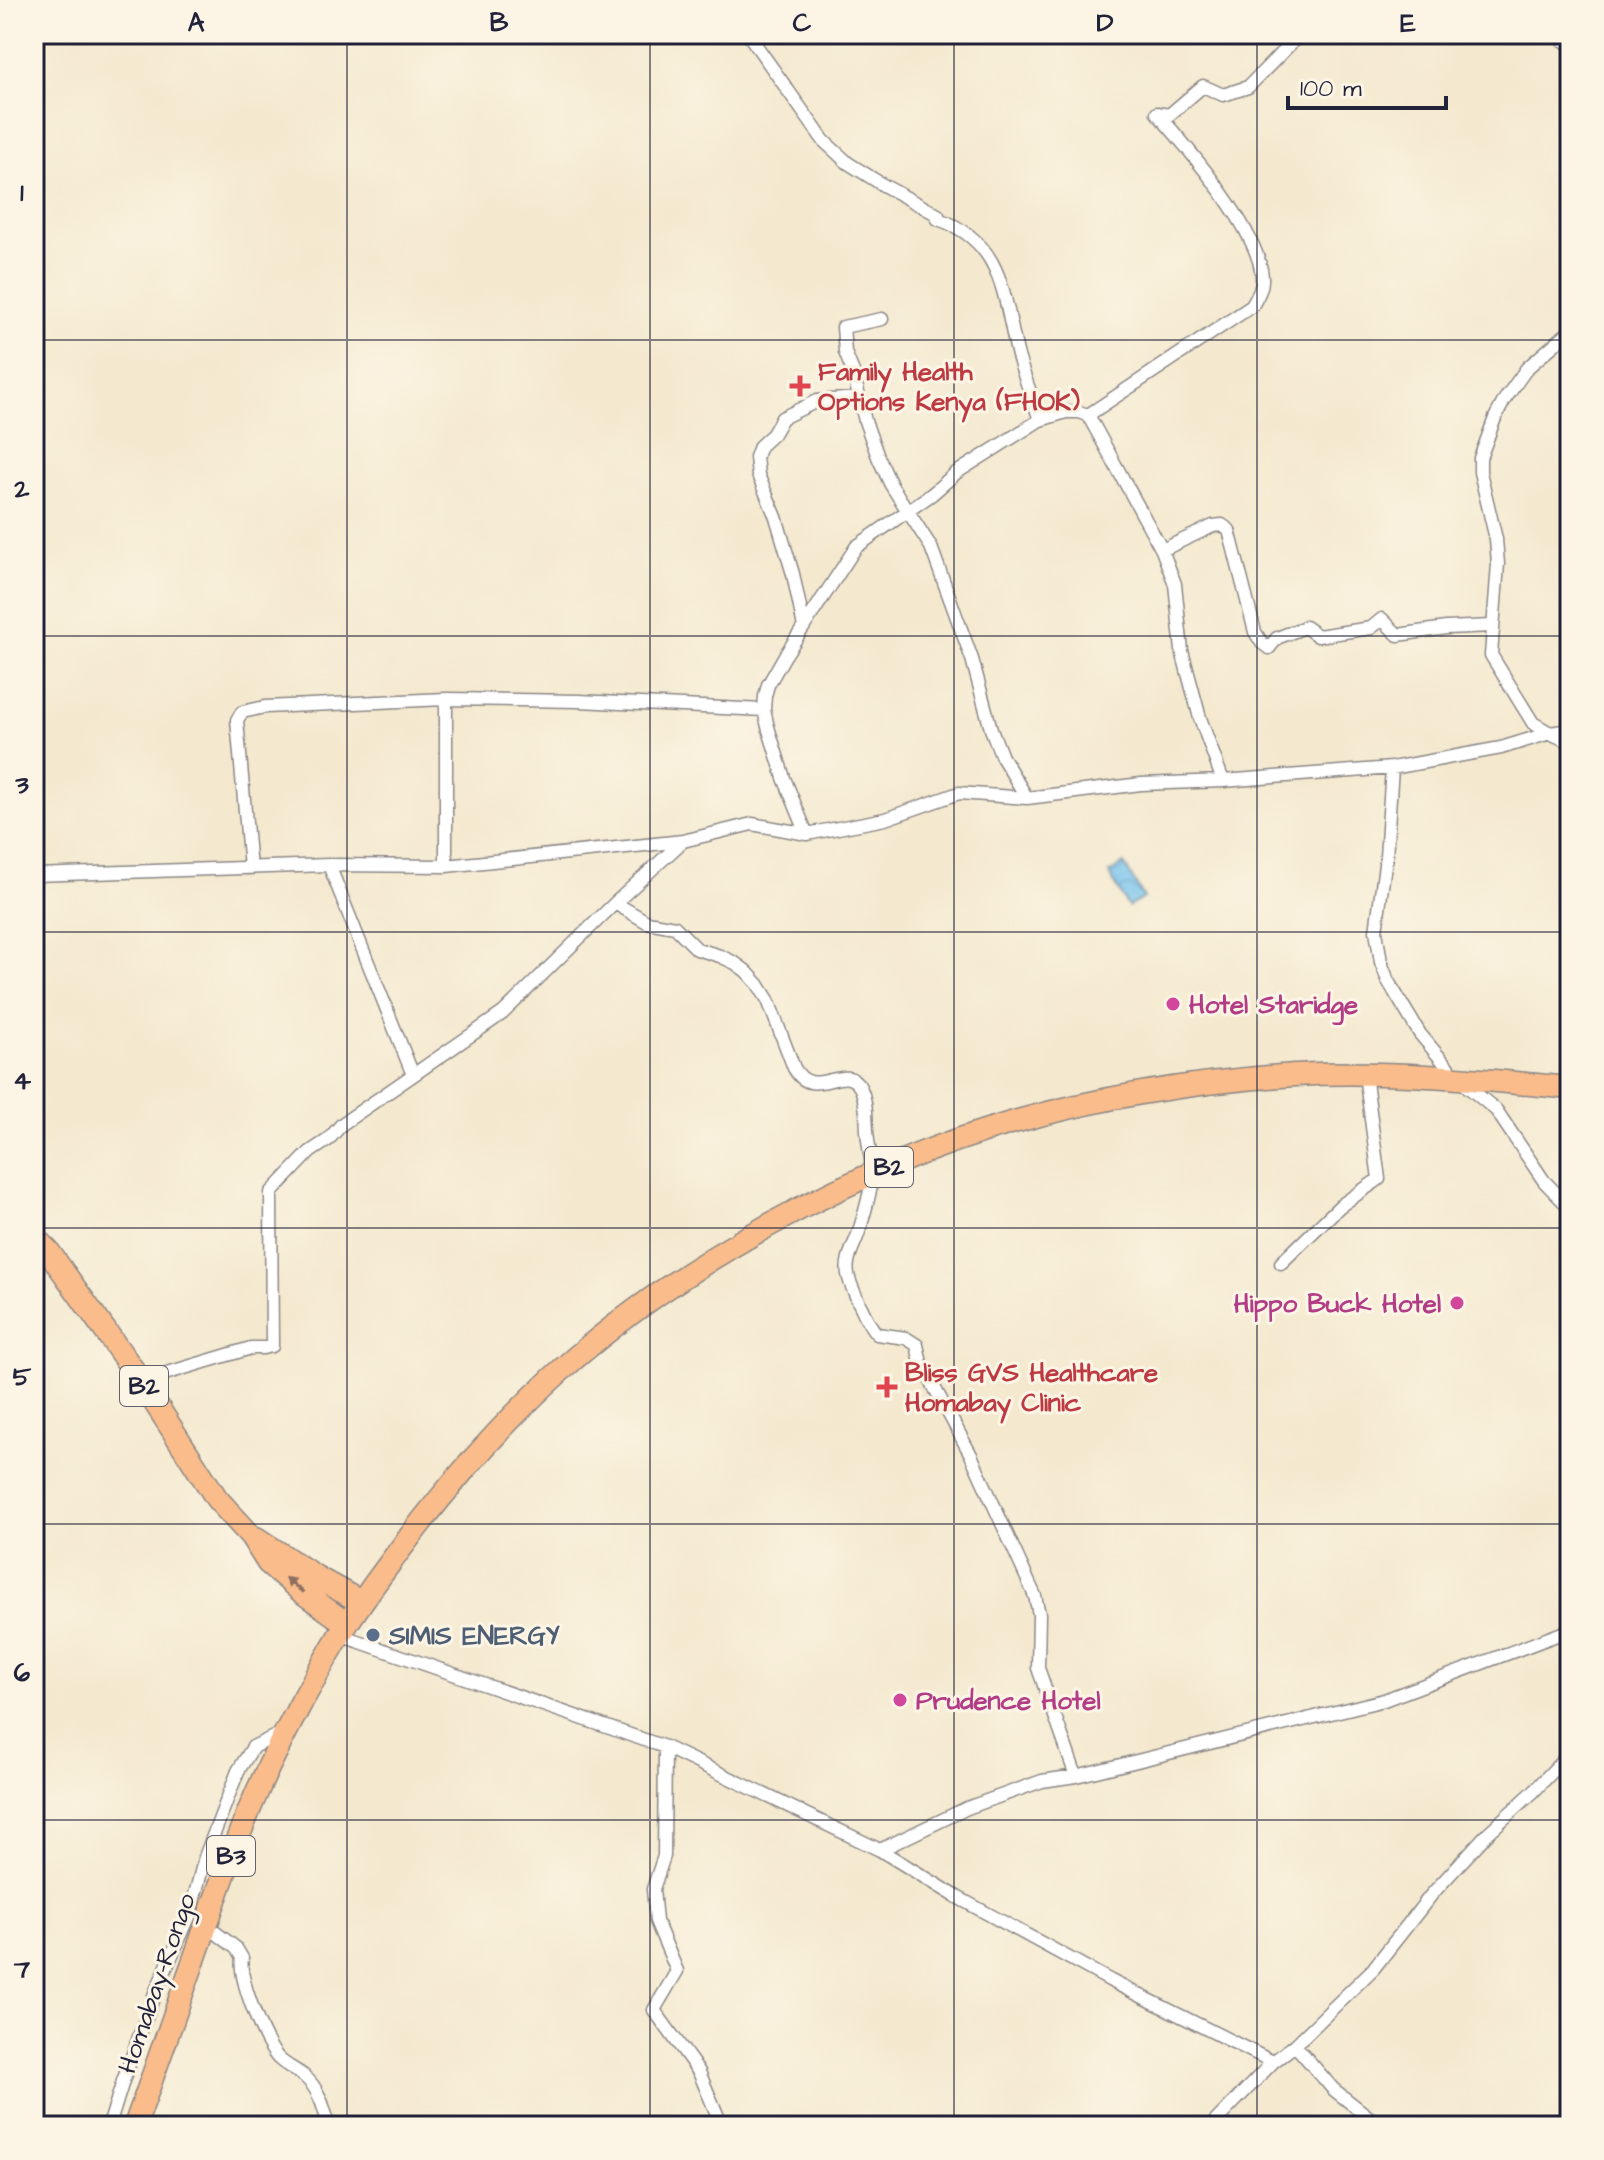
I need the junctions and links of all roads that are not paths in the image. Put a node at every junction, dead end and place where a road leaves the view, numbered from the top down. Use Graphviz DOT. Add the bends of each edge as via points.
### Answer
graph roads {
  1 [pos="748,34"];
  2 [pos="1300,34"];
  3 [pos="1555,34"];
  4 [pos="1570,45"];
  5 [pos="882,319"];
  6 [pos="1570,331"];
  7 [pos="860,398"];
  8 [pos="1088,415"];
  9 [pos="1040,420"];
  10 [pos="908,511"];
  11 [pos="1162,550"];
  12 [pos="1492,626"];
  13 [pos="804,627"];
  14 [pos="446,699"];
  15 [pos="764,710"];
  16 [pos="1570,730"];
  17 [pos="1550,733"];
  18 [pos="1570,742"];
  19 [pos="1392,768"];
  20 [pos="1223,781"];
  21 [pos="1027,798"];
  22 [pos="807,834"];
  23 [pos="683,841"];
  24 [pos="329,865"];
  25 [pos="446,866"];
  26 [pos="250,868"];
  27 [pos="34,875"];
  28 [pos="615,903"];
  29 [pos="1365,1074"];
  30 [pos="413,1075"];
  31 [pos="1456,1077"];
  32 [pos="1570,1088"];
  33 [pos="872,1174"];
  34 [pos="1570,1208"];
  35 [pos="34,1237"];
  36 [pos="1281,1263"];
  37 [pos="141,1381"];
  38 [pos="251,1536"];
  39 [pos="361,1602"];
  40 [pos="343,1630"];
  41 [pos="1570,1630"];
  42 [pos="665,1747"];
  43 [pos="1570,1753"];
  44 [pos="1076,1776"];
  45 [pos="880,1850"];
  46 [pos="197,1921"];
  47 [pos="1295,2045"];
  48 [pos="1273,2062"];
  49 [pos="1216,2124"];
  50 [pos="109,2126"];
  51 [pos="135,2126"];
  52 [pos="329,2126"];
  53 [pos="722,2126"];
  54 [pos="1380,2126"];
  1 -- 9 [label="street" via="824,141 848,163 982,245 1000,278"];
  2 -- 8 [label="street" via="1248,87 1223,95 1203,86 1169,115 1157,113 1190,149 1248,238 1259,260 1259,295 1252,306"];
  3 -- 4 [label="street"];
  5 -- 7 [label="street" via="843,327"];
  6 -- 12 [label="street" via="1516,381 1480,458 1498,564"];
  7 -- 10 [label="street" via="878,457"];
  7 -- 13 [label="street" via="817,401 782,418 756,457"];
  8 -- 9 [label="street" via="1066,412"];
  8 -- 11 [label="street"];
  9 -- 10 [label="street" via="956,473"];
  10 -- 13 [label="street" via="856,547"];
  10 -- 21 [label="street" via="931,547 991,729"];
  11 -- 12 [label="street" via="1213,526 1229,530 1255,632 1269,648 1277,638 1305,627 1318,636 1371,628 1382,619 1398,635"];
  11 -- 20 [label="street" via="1175,584 1182,651"];
  12 -- 17 [label="street" via="1491,655 1533,723"];
  13 -- 15 [label="street" via="768,685"];
  14 -- 15 [label="street"];
  14 -- 25 [label="street"];
  14 -- 26 [label="street" via="242,712 237,720"];
  15 -- 22 [label="street"];
  16 -- 17 [label="street"];
  17 -- 18 [label="street"];
  17 -- 19 [label="street" via="1501,748"];
  19 -- 20 [label="street"];
  19 -- 31 [label="street" via="1376,931 1379,952 1388,981 1420,1034"];
  20 -- 21 [label="street" via="1141,784"];
  21 -- 22 [label="street" via="959,793 885,819"];
  22 -- 23 [label="street" via="752,824"];
  23 -- 25 [label="street"];
  23 -- 28 [label="street"];
  24 -- 25 [label="street"];
  24 -- 26 [label="street"];
  24 -- 30 [label="street"];
  26 -- 27 [label="street"];
  28 -- 30 [label="street" via="503,1013"];
  28 -- 33 [label="street" via="647,922 675,927 697,949 746,971 768,1000 798,1076 814,1084 847,1078 860,1086"];
  29 -- 31 [label="highway, B2"];
  29 -- 33 [label="highway, B2" via="1230,1081 1085,1104 1012,1122"];
  29 -- 36 [label="street" via="1379,1179 1340,1206"];
  30 -- 37 [label="street" via="342,1124 271,1193 272,1346"];
  31 -- 32 [label="highway, B2"];
  31 -- 34 [label="street" via="1496,1110 1544,1181"];
  33 -- 39 [label="highway, B2" via="751,1236 611,1329 504,1427 428,1511"];
  33 -- 44 [label="street" via="849,1255 852,1288 877,1334 917,1345 921,1363 971,1455 1035,1596 1038,1668"];
  35 -- 37 [label="highway, B2"];
  37 -- 38 [label="highway, B2" via="217,1499"];
  38 -- 39 [label="highway, B2"];
  40 -- 38 [label="highway, B2, one-way" via="268,1563"];
  39 -- 40 [label="highway, Homabay-Rongo / B3"];
  40 -- 42 [label="street"];
  40 -- 46 [label="highway, Homabay-Rongo / B3" via="287,1730 226,1869"];
  41 -- 44 [label="street" via="1384,1700"];
  42 -- 45 [label="street"];
  42 -- 53 [label="street" via="664,1856 653,1889 656,1921 677,1971 654,2010 699,2072"];
  43 -- 47 [label="street" via="1487,1834 1373,1969"];
  44 -- 45 [label="street" via="1042,1781 967,1808"];
  45 -- 48 [label="street" via="1111,1981"];
  46 -- 50 [label="street" via="155,1993"];
  46 -- 51 [label="highway, Homabay-Rongo / B3"];
  46 -- 52 [label="street" via="236,1948 271,2047 307,2078 322,2100"];
  47 -- 48 [label="street"];
  47 -- 54 [label="street" via="1333,2089"];
  48 -- 49 [label="street"];
}
